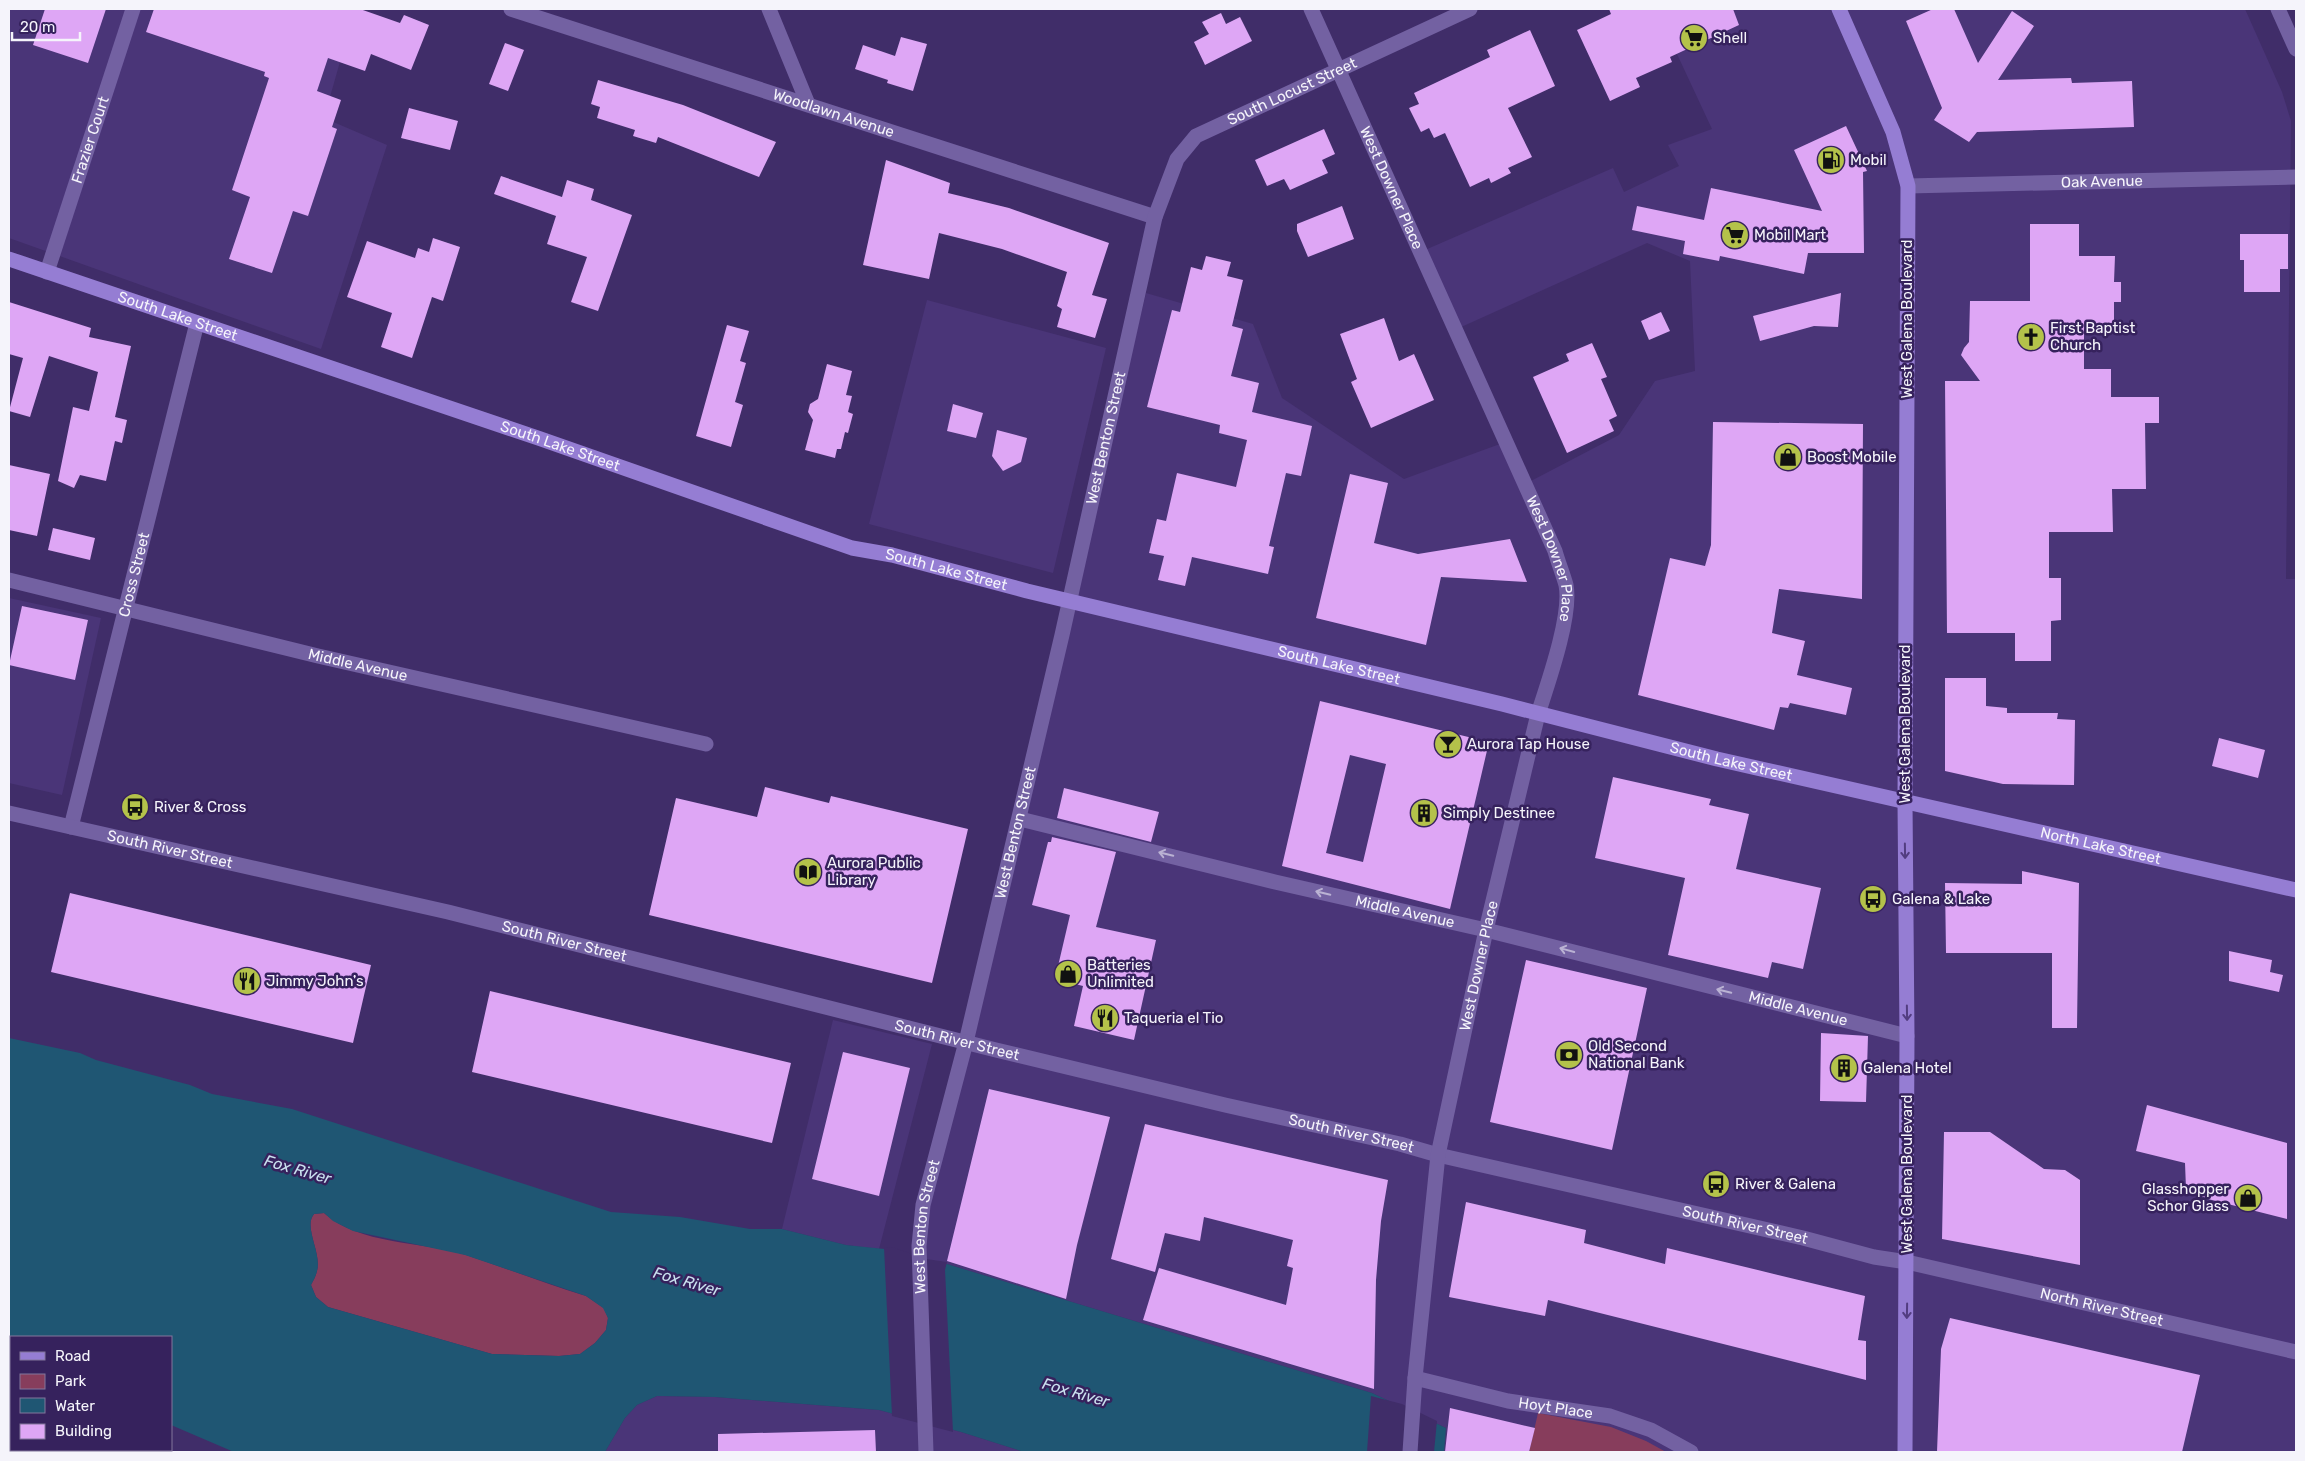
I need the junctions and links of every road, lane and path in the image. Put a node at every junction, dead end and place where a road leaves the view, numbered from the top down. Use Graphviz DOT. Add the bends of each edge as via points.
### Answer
graph roads {
  1 [pos="133,9"];
  2 [pos="511,9"];
  3 [pos="769,9"];
  4 [pos="1311,9"];
  5 [pos="1470,9"];
  6 [pos="1839,9"];
  7 [pos="2278,9"];
  8 [pos="2296,49"];
  9 [pos="1338,69"];
  10 [pos="808,104"];
  11 [pos="2296,177"];
  12 [pos="1908,186"];
  13 [pos="1155,217"];
  14 [pos="9,259"];
  15 [pos="47,272"];
  16 [pos="197,323"];
  17 [pos="9,580"];
  18 [pos="1070,599"];
  19 [pos="126,608"];
  20 [pos="1538,714"];
  21 [pos="706,744"];
  22 [pos="1904,802"];
  23 [pos="9,813"];
  24 [pos="1020,819"];
  25 [pos="72,827"];
  26 [pos="2296,890"];
  27 [pos="1486,930"];
  28 [pos="1907,1036"];
  29 [pos="966,1042"];
  30 [pos="1438,1155"];
  31 [pos="1907,1262"];
  32 [pos="2296,1352"];
  33 [pos="1415,1378"];
  34 [pos="925,1445"];
  35 [pos="1410,1452"];
  36 [pos="1692,1452"];
  37 [pos="1905,1452"];
  1 -- 15 [label="street, Frazier Court"];
  2 -- 10 [label="street, Woodlawn Avenue"];
  3 -- 10 [label="street"];
  4 -- 9 [label="street, West Downer Place"];
  5 -- 9 [label="street, South Locust Street"];
  6 -- 12 [label="main road, West Galena Boulevard" via="1893,132"];
  7 -- 8 [label="street"];
  9 -- 13 [label="street, South Locust Street" via="1196,136 1177,159"];
  9 -- 20 [label="street, West Downer Place" via="1555,552 1566,586 1566,614"];
  10 -- 13 [label="street, Woodlawn Avenue"];
  11 -- 12 [label="street, Oak Avenue"];
  12 -- 22 [label="main road, West Galena Boulevard"];
  13 -- 18 [label="street, West Benton Street"];
  14 -- 15 [label="main road, South Lake Street"];
  15 -- 16 [label="main road, South Lake Street"];
  16 -- 18 [label="main road, South Lake Street" via="852,548"];
  16 -- 19 [label="street, Cross Street"];
  17 -- 19 [label="street, Middle Avenue"];
  18 -- 20 [label="main road, South Lake Street"];
  18 -- 24 [label="street, West Benton Street"];
  19 -- 21 [label="street, Middle Avenue" via="318,656"];
  19 -- 25 [label="street, Cross Street"];
  20 -- 22 [label="main road, South Lake Street"];
  20 -- 27 [label="street, West Downer Place"];
  22 -- 26 [label="main road, North Lake Street"];
  22 -- 28 [label="main road, West Galena Boulevard, one-way"];
  23 -- 25 [label="street, South River Street"];
  27 -- 24 [label="street, Middle Avenue, one-way"];
  24 -- 29 [label="street, West Benton Street"];
  25 -- 29 [label="street, South River Street" via="448,912"];
  28 -- 27 [label="street, Middle Avenue, one-way"];
  27 -- 30 [label="street, West Downer Place"];
  28 -- 31 [label="main road, West Galena Boulevard"];
  29 -- 30 [label="street, South River Street"];
  29 -- 34 [label="street, West Benton Street" via="923,1205 919,1246"];
  30 -- 31 [label="street, South River Street"];
  30 -- 33 [label="street, West Downer Place"];
  31 -- 32 [label="street, North River Street"];
  31 -- 37 [label="main road, West Galena Boulevard, one-way"];
  33 -- 35 [label="street, West Downer Place"];
  33 -- 36 [label="street, Hoyt Place" via="1508,1401 1610,1416 1651,1430"];
}
